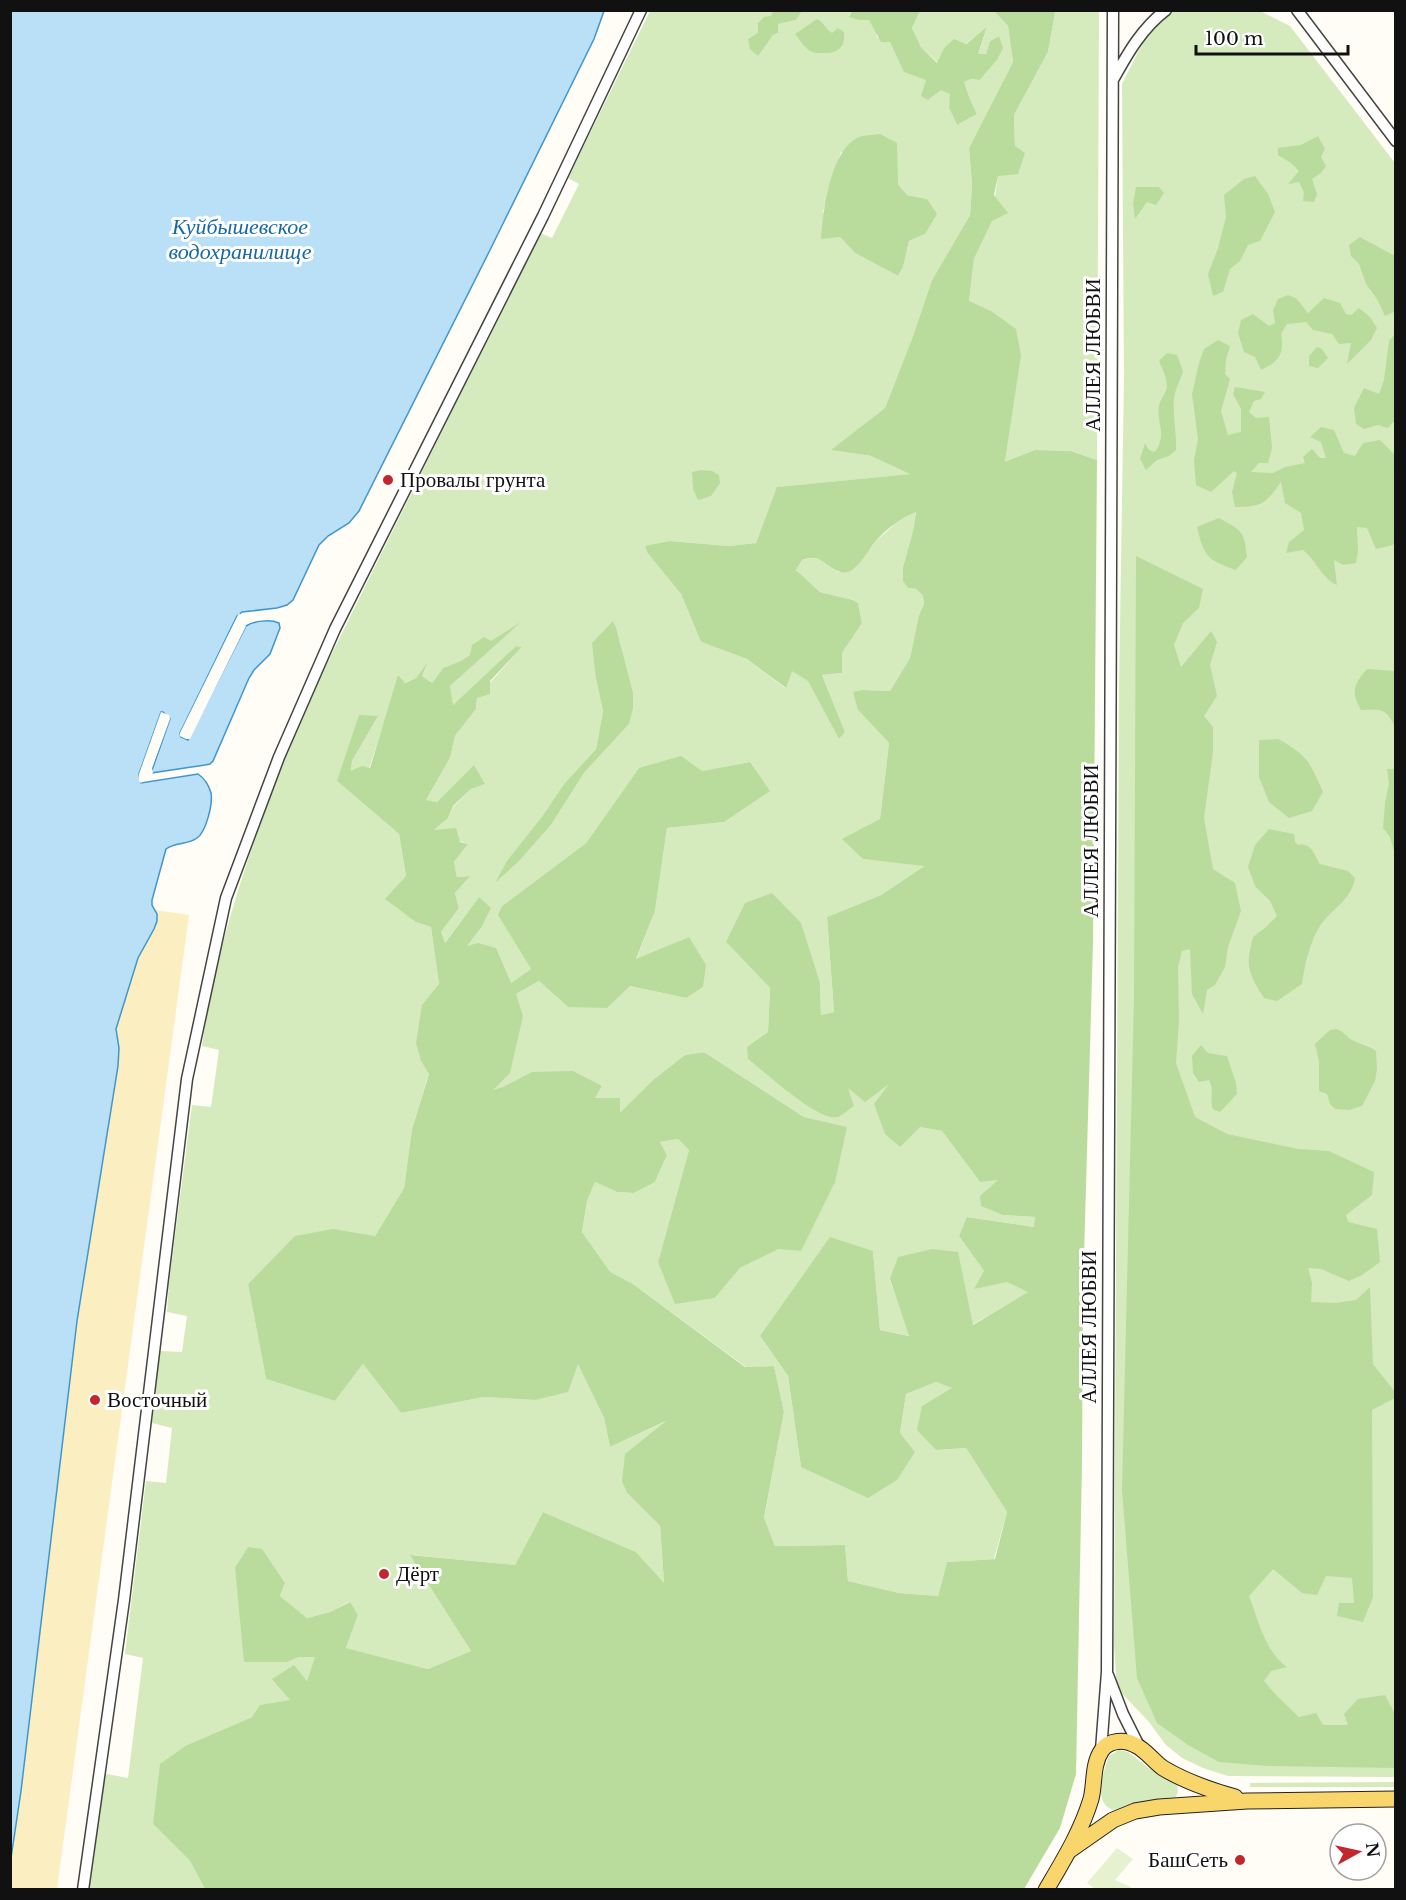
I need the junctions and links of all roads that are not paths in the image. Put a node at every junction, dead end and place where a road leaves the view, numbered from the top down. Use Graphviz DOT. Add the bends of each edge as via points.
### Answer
graph roads {
  1 [pos="641,10"];
  2 [pos="1113,10"];
  3 [pos="1166,10"];
  4 [pos="1297,10"];
  5 [pos="1113,79"];
  6 [pos="1395,141"];
  7 [pos="1107,1672"];
  8 [pos="1140,1748"];
  9 [pos="1101,1750"];
  10 [pos="1182,1778"];
  11 [pos="1091,1798"];
  12 [pos="1395,1799"];
  13 [pos="1247,1800"];
  14 [pos="1175,1806"];
  15 [pos="1113,1820"];
  16 [pos="1070,1850"];
  17 [pos="82,1890"];
  18 [pos="1046,1890"];
  1 -- 17 [label="street" via="543,216 335,629 279,757 226,898 187,1079 125,1589"];
  2 -- 5 [label="street, АЛЛЕЯ ЛЮБВИ"];
  3 -- 5 [label="street" via="1142,34"];
  4 -- 6 [label="street"];
  5 -- 7 [label="street, АЛЛЕЯ ЛЮБВИ"];
  7 -- 8 [label="street, АЛЛЕЯ ЛЮБВИ"];
  7 -- 9 [label="street, АЛЛЕЯ ЛЮБВИ"];
  8 -- 9 [label="main road" via="1119,1741"];
  8 -- 10 [label="main road"];
  9 -- 11 [label="main road"];
  10 -- 13 [label="main road" via="1208,1790"];
  10 -- 14 [label="main road" via="1186,1784 1185,1798"];
  11 -- 15 [label="main road" via="1096,1814"];
  11 -- 16 [label="main road"];
  12 -- 13 [label="main road"];
  13 -- 14 [label="main road"];
  14 -- 15 [label="main road"];
  15 -- 16 [label="main road"];
  16 -- 18 [label="main road"];
}
